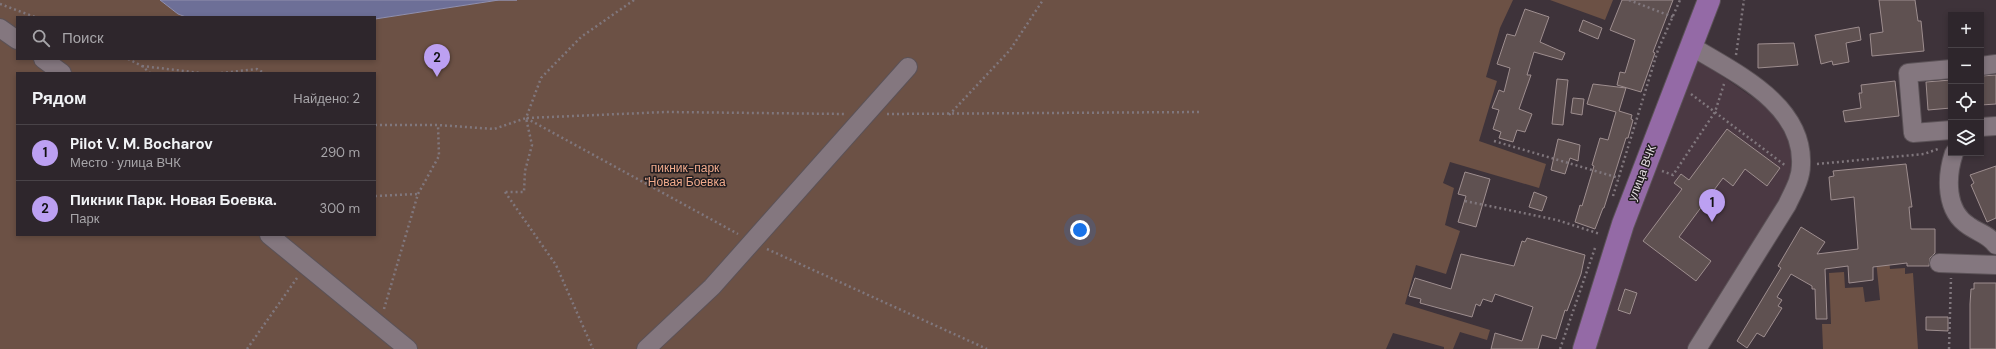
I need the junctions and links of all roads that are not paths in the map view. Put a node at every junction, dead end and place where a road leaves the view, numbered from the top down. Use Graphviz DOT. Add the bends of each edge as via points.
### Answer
graph roads {
  1 [pos="1710,0"];
  2 [pos="0,28"];
  3 [pos="16,39"];
  4 [pos="1690,46"];
  5 [pos="44,60"];
  6 [pos="1996,64"];
  7 [pos="908,66"];
  8 [pos="1984,66"];
  9 [pos="1948,69"];
  10 [pos="61,72"];
  11 [pos="1996,126"];
  12 [pos="1984,128"];
  13 [pos="1948,130"];
  14 [pos="1953,156"];
  15 [pos="270,236"];
  16 [pos="1996,245"];
  17 [pos="1945,264"];
  18 [pos="1996,265"];
  19 [pos="408,349"];
  20 [pos="646,349"];
  21 [pos="1584,349"];
  22 [pos="1697,349"];
  1 -- 4 [label="main road, улица ВЧК"];
  2 -- 3 [label="lane"];
  4 -- 21 [label="main road, улица ВЧК" via="1623,224"];
  4 -- 22 [label="lane" via="1746,80 1776,103 1795,132 1801,158 1798,180 1787,205"];
  5 -- 10 [label="lane"];
  6 -- 8 [label="lane"];
  7 -- 20 [label="lane" via="712,287"];
  9 -- 13 [label="lane" via="1908,73 1914,133"];
  11 -- 12 [label="lane"];
  14 -- 16 [label="lane" via="1949,198 1956,216 1968,226 1991,238"];
  15 -- 19 [label="lane"];
  17 -- 18 [label="lane"];
}
